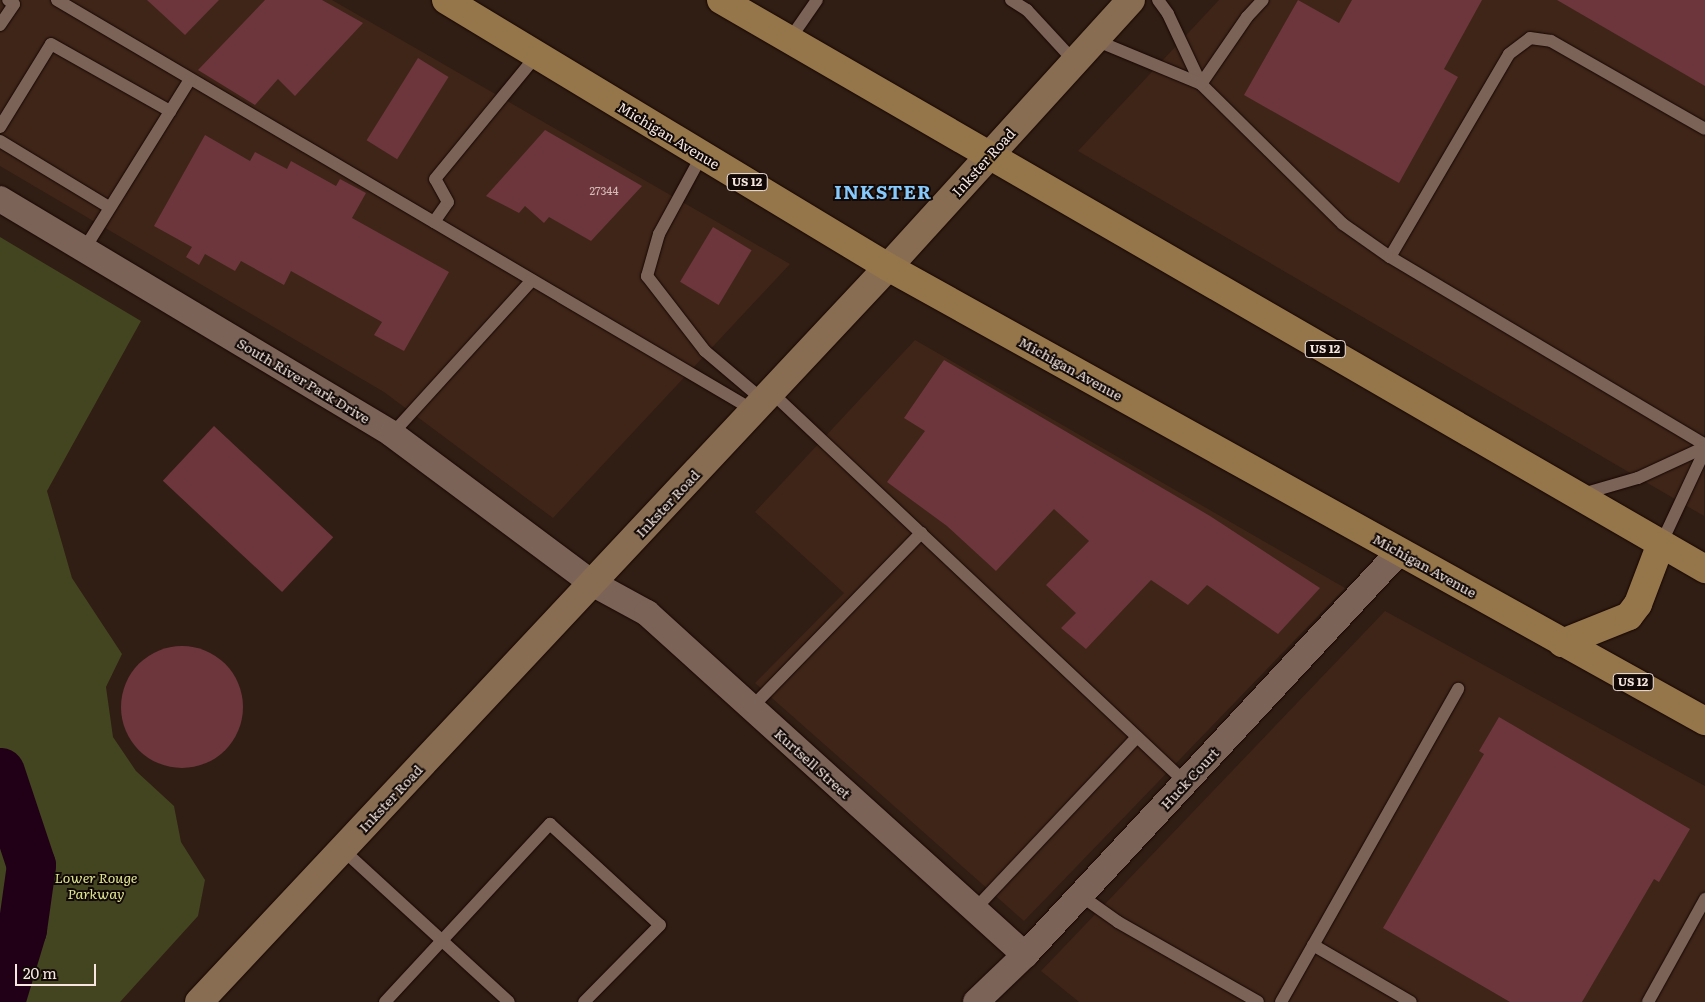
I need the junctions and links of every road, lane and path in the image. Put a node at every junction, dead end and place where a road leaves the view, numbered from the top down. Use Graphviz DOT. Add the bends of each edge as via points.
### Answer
graph roads {
  1 [pos="8,0"];
  2 [pos="57,0"];
  3 [pos="446,0"];
  4 [pos="817,0"];
  5 [pos="1011,0"];
  6 [pos="1131,0"];
  7 [pos="1158,0"];
  8 [pos="1263,0"];
  9 [pos="725,1"];
  10 [pos="0,25"];
  11 [pos="790,39"];
  12 [pos="1095,40"];
  13 [pos="537,56"];
  14 [pos="1075,62"];
  15 [pos="190,79"];
  16 [pos="1201,84"];
  17 [pos="170,111"];
  18 [pos="0,126"];
  19 [pos="1705,129"];
  20 [pos="0,141"];
  21 [pos="990,154"];
  22 [pos="702,155"];
  23 [pos="0,199"];
  24 [pos="109,207"];
  25 [pos="434,222"];
  26 [pos="84,248"];
  27 [pos="1390,257"];
  28 [pos="888,266"];
  29 [pos="532,280"];
  30 [pos="763,401"];
  31 [pos="392,434"];
  32 [pos="1705,447"];
  33 [pos="1577,495"];
  34 [pos="921,534"];
  35 [pos="1660,546"];
  36 [pos="1400,552"];
  37 [pos="1705,569"];
  38 [pos="592,584"];
  39 [pos="1562,643"];
  40 [pos="1458,689"];
  41 [pos="752,707"];
  42 [pos="1705,721"];
  43 [pos="1137,737"];
  44 [pos="1185,782"];
  45 [pos="342,849"];
  46 [pos="1080,895"];
  47 [pos="1705,899"];
  48 [pos="975,909"];
  49 [pos="443,941"];
  50 [pos="1314,945"];
  51 [pos="1025,955"];
  52 [pos="199,1002"];
  53 [pos="385,1002"];
  54 [pos="509,1002"];
  55 [pos="584,1002"];
  56 [pos="976,1002"];
  57 [pos="1258,1002"];
  58 [pos="1281,1002"];
  59 [pos="1411,1002"];
  60 [pos="1648,1002"];
  1 -- 10 [label="lane" via="14,4"];
  2 -- 15 [label="lane"];
  3 -- 13 [label="main road, Michigan Avenue / US 12"];
  4 -- 11 [label="lane"];
  5 -- 14 [label="lane" via="1027,10"];
  6 -- 12 [label="main road, Inkster Road"];
  7 -- 16 [label="lane" via="1168,14"];
  8 -- 16 [label="lane" via="1247,17"];
  9 -- 11 [label="main road, US 12"];
  11 -- 21 [label="main road, US 12"];
  12 -- 14 [label="main road, Inkster Road"];
  12 -- 16 [label="lane"];
  13 -- 22 [label="main road, Michigan Avenue / US 12"];
  13 -- 25 [label="lane" via="435,179 448,202"];
  14 -- 21 [label="main road, Inkster Road"];
  15 -- 17 [label="lane"];
  15 -- 25 [label="lane"];
  16 -- 27 [label="lane" via="1343,224"];
  17 -- 18 [label="lane" via="51,44"];
  17 -- 24 [label="lane"];
  19 -- 27 [label="lane" via="1551,41 1530,38 1509,54"];
  20 -- 24 [label="lane"];
  21 -- 28 [label="main road, Inkster Road"];
  21 -- 33 [label="main road, US 12"];
  22 -- 28 [label="main road, Michigan Avenue / US 12"];
  22 -- 30 [label="lane" via="659,234 647,276 705,351"];
  23 -- 26 [label="street, South River Park Drive"];
  24 -- 26 [label="lane"];
  25 -- 29 [label="lane"];
  26 -- 31 [label="street, South River Park Drive"];
  27 -- 32 [label="lane"];
  28 -- 30 [label="main road, Inkster Road"];
  28 -- 36 [label="main road, Michigan Avenue / US 12"];
  29 -- 30 [label="lane"];
  29 -- 31 [label="lane"];
  30 -- 34 [label="lane"];
  30 -- 38 [label="main road, Inkster Road"];
  31 -- 38 [label="street, South River Park Drive"];
  32 -- 33 [label="lane" via="1638,478"];
  32 -- 35 [label="lane"];
  33 -- 35 [label="main road, US 12"];
  34 -- 41 [label="lane"];
  34 -- 43 [label="lane"];
  35 -- 37 [label="main road, US 12"];
  35 -- 39 [label="main road" via="1638,604 1629,616"];
  36 -- 39 [label="main road, Michigan Avenue / US 12"];
  36 -- 44 [label="street, Huck Court"];
  38 -- 41 [label="street, Kurtsell Street" via="647,613"];
  38 -- 45 [label="main road, Inkster Road"];
  39 -- 42 [label="main road, Michigan Avenue / US 12"];
  40 -- 50 [label="lane"];
  41 -- 48 [label="street, Kurtsell Street"];
  43 -- 44 [label="lane"];
  43 -- 48 [label="lane"];
  44 -- 46 [label="street, Huck Court"];
  45 -- 49 [label="lane"];
  45 -- 52 [label="main road, Inkster Road"];
  46 -- 51 [label="street, Huck Court"];
  46 -- 57 [label="lane" via="1118,922"];
  47 -- 60 [label="lane"];
  48 -- 51 [label="street, Kurtsell Street"];
  49 -- 53 [label="lane"];
  49 -- 54 [label="lane"];
  49 -- 55 [label="lane" via="550,824 660,925"];
  50 -- 58 [label="lane"];
  50 -- 59 [label="lane"];
  51 -- 56 [label="street, Huck Court"];
}
